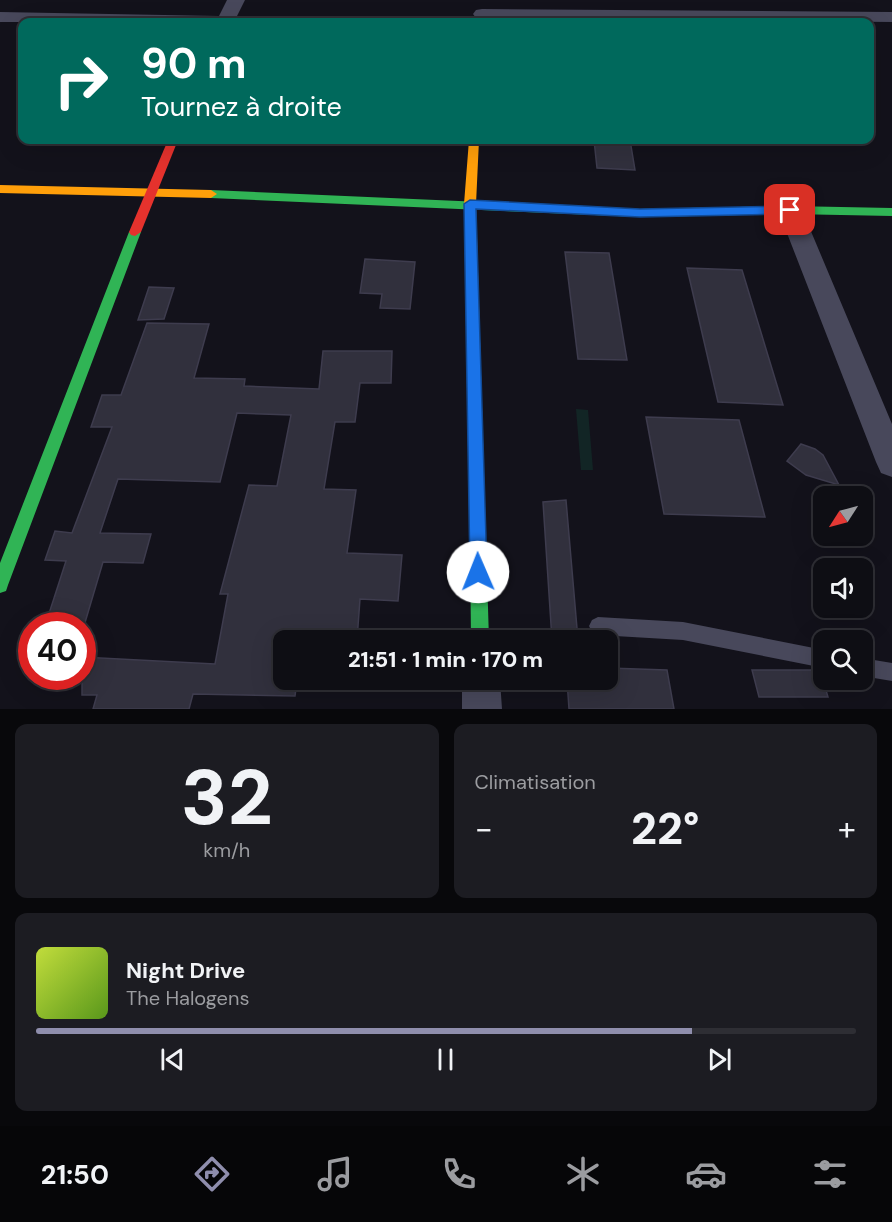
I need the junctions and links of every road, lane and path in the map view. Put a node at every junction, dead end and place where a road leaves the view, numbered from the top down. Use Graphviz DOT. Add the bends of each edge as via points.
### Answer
graph roads {
  1 [pos="236,0"];
  2 [pos="482,12"];
  3 [pos="0,17"];
  4 [pos="892,17"];
  5 [pos="45,18"];
  6 [pos="227,18"];
  7 [pos="172,144"];
  8 [pos="474,144"];
  9 [pos="0,189"];
  10 [pos="151,191"];
  11 [pos="470,204"];
  12 [pos="790,210"];
  13 [pos="892,212"];
  14 [pos="892,462"];
  15 [pos="0,585"];
  16 [pos="598,626"];
  17 [pos="480,630"];
  18 [pos="813,657"];
  19 [pos="873,669"];
  20 [pos="892,672"];
  21 [pos="481,690"];
  22 [pos="482,709"];
  1 -- 6 [label="street"];
  2 -- 4 [label="street"];
  3 -- 5 [label="street"];
  7 -- 10 [label="street"];
  8 -- 11 [label="street"];
  9 -- 10 [label="street"];
  10 -- 11 [label="street"];
  10 -- 15 [label="street"];
  11 -- 12 [label="street" via="640,213"];
  11 -- 17 [label="street"];
  12 -- 13 [label="street"];
  12 -- 14 [label="street"];
  16 -- 18 [label="lane" via="683,631"];
  19 -- 20 [label="lane"];
  21 -- 22 [label="street"];
}
